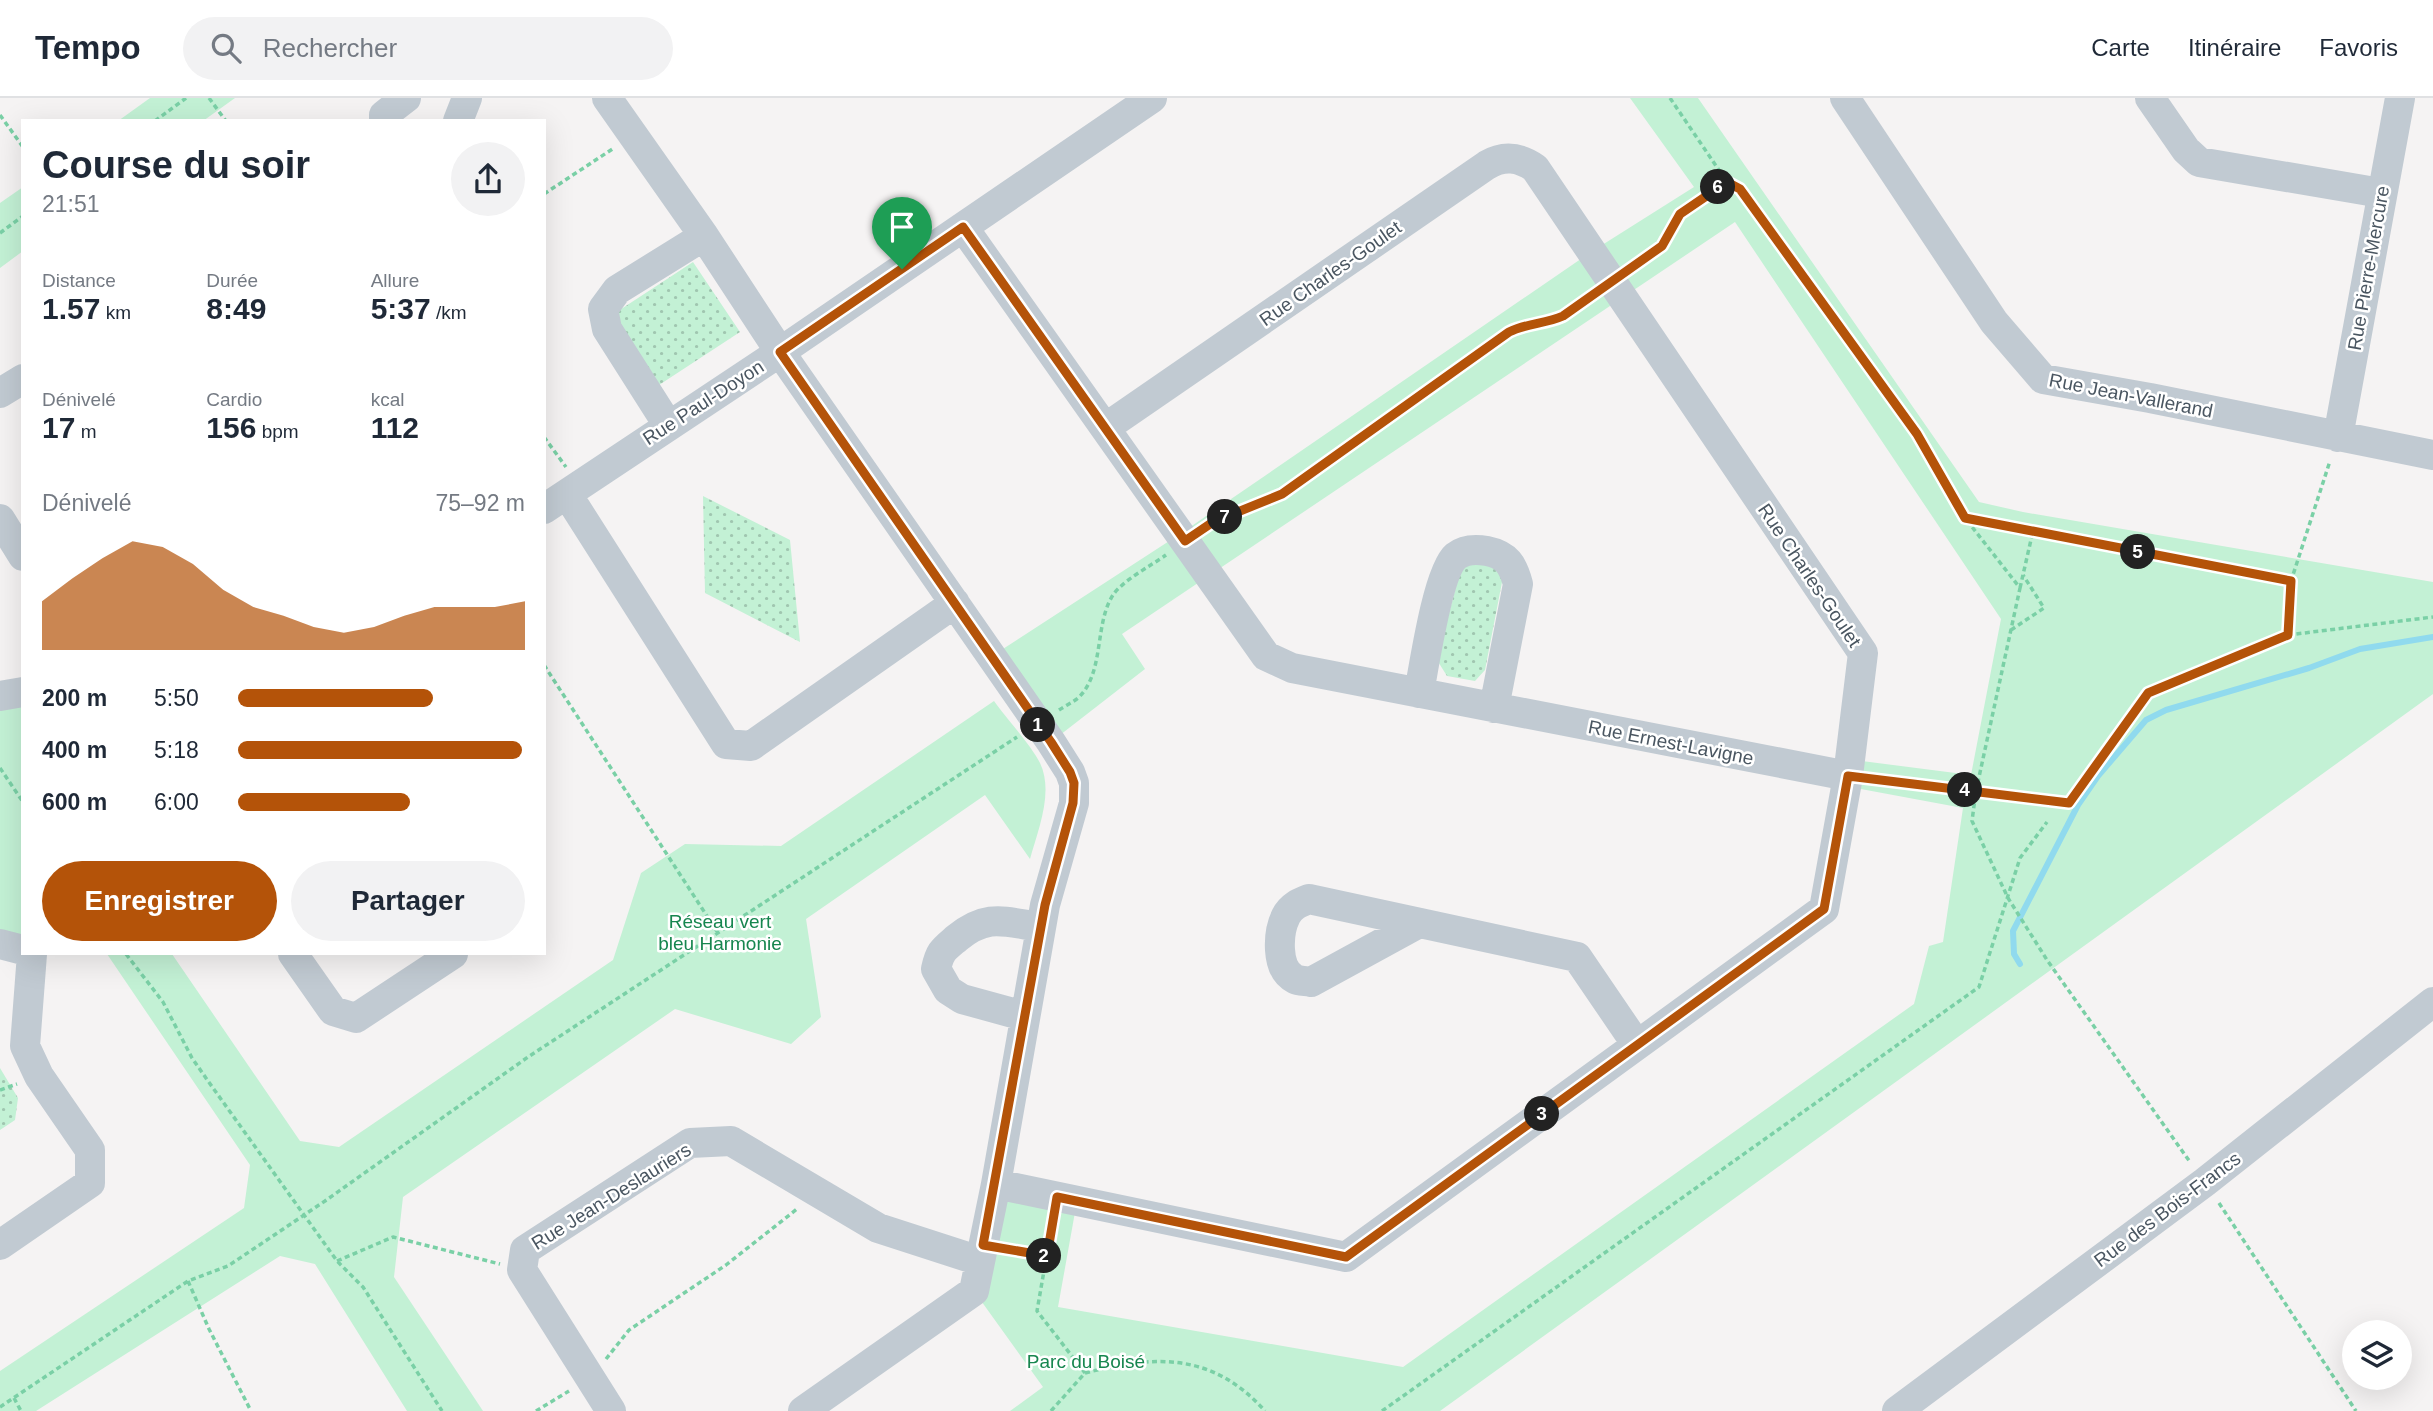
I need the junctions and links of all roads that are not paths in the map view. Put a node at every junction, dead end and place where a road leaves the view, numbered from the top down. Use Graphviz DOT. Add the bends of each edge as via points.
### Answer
graph roads {
  1 [pos="406,98"];
  2 [pos="467,98"];
  3 [pos="607,98"];
  4 [pos="1152,98"];
  5 [pos="1844,98"];
  6 [pos="2150,98"];
  7 [pos="2400,98"];
  8 [pos="384,119"];
  9 [pos="459,119"];
  10 [pos="2381,193"];
  11 [pos="963,227"];
  12 [pos="704,236"];
  13 [pos="780,352"];
  14 [pos="21,380"];
  15 [pos="0,393"];
  16 [pos="668,425"];
  17 [pos="1105,428"];
  18 [pos="2338,437"];
  19 [pos="2433,455"];
  20 [pos="564,496"];
  21 [pos="0,519"];
  22 [pos="21,553"];
  23 [pos="956,603"];
  24 [pos="21,692"];
  25 [pos="1419,692"];
  26 [pos="0,696"];
  27 [pos="1494,708"];
  28 [pos="1848,776"];
  29 [pos="1419,923"];
  30 [pos="1040,927"];
  31 [pos="0,944"];
  32 [pos="21,949"];
  33 [pos="32,955"];
  34 [pos="294,955"];
  35 [pos="451,955"];
  36 [pos="2433,1002"];
  37 [pos="1024,1016"];
  38 [pos="1637,1045"];
  39 [pos="996,1184"];
  40 [pos="0,1245"];
  41 [pos="981,1253"];
  42 [pos="611,1411"];
  43 [pos="803,1411"];
  44 [pos="1897,1411"];
  1 -- 8 [label="street"];
  2 -- 9 [label="street"];
  3 -- 12 [label="street"];
  4 -- 11 [label="street, Rue Paul-Doyon"];
  5 -- 18 [label="street, Rue Jean-Vallerand" via="1994,323 2043,379"];
  6 -- 10 [label="street" via="2199,162"];
  7 -- 10 [label="street, Rue Pierre-Mercure"];
  10 -- 18 [label="street, Rue Pierre-Mercure"];
  11 -- 13 [label="street, Rue Paul-Doyon"];
  11 -- 17 [label="street, Rue Ernest-Lavigne"];
  12 -- 13 [label="street"];
  12 -- 16 [label="street" via="617,290 603,309 607,329"];
  13 -- 16 [label="street, Rue Paul-Doyon"];
  13 -- 23 [label="street"];
  14 -- 15 [label="street"];
  16 -- 20 [label="street, Rue Paul-Doyon"];
  17 -- 25 [label="street, Rue Ernest-Lavigne" via="1266,656 1292,668"];
  17 -- 28 [label="street, Rue Charles-Goulet" via="1496,159 1523,160 1535,168 1863,653"];
  18 -- 19 [label="street, Rue Jean-Vallerand"];
  20 -- 23 [label="street" via="726,744 751,746"];
  21 -- 22 [label="street"];
  23 -- 30 [label="street" via="1064,761 1074,783"];
  24 -- 26 [label="street"];
  25 -- 27 [label="street, Rue Ernest-Lavigne"];
  25 -- 27 [label="street" via="1444,576 1455,556 1468,550 1489,551 1507,558 1518,584"];
  27 -- 28 [label="street, Rue Ernest-Lavigne"];
  28 -- 38 [label="street, Rue Charles-Goulet" via="1824,909"];
  29 -- 38 [label="street" via="1577,957"];
  30 -- 37 [label="street"];
  30 -- 37 [label="street" via="995,920 973,925 940,952 936,969 947,990 962,999"];
  31 -- 32 [label="street"];
  33 -- 40 [label="street" via="25,1046 39,1076 90,1150 90,1182"];
  34 -- 35 [label="street" via="333,1011 356,1018"];
  36 -- 44 [label="street, Rue des Bois-Francs" via="2204,1182"];
  37 -- 39 [label="street"];
  38 -- 39 [label="street, Rue Charles-Goulet" via="1346,1257"];
  39 -- 41 [label="street"];
  41 -- 42 [label="street, Rue Jean-Deslauriers" via="878,1228 732,1141 690,1143 525,1250 522,1270"];
  41 -- 43 [label="street" via="974,1292"];
}
